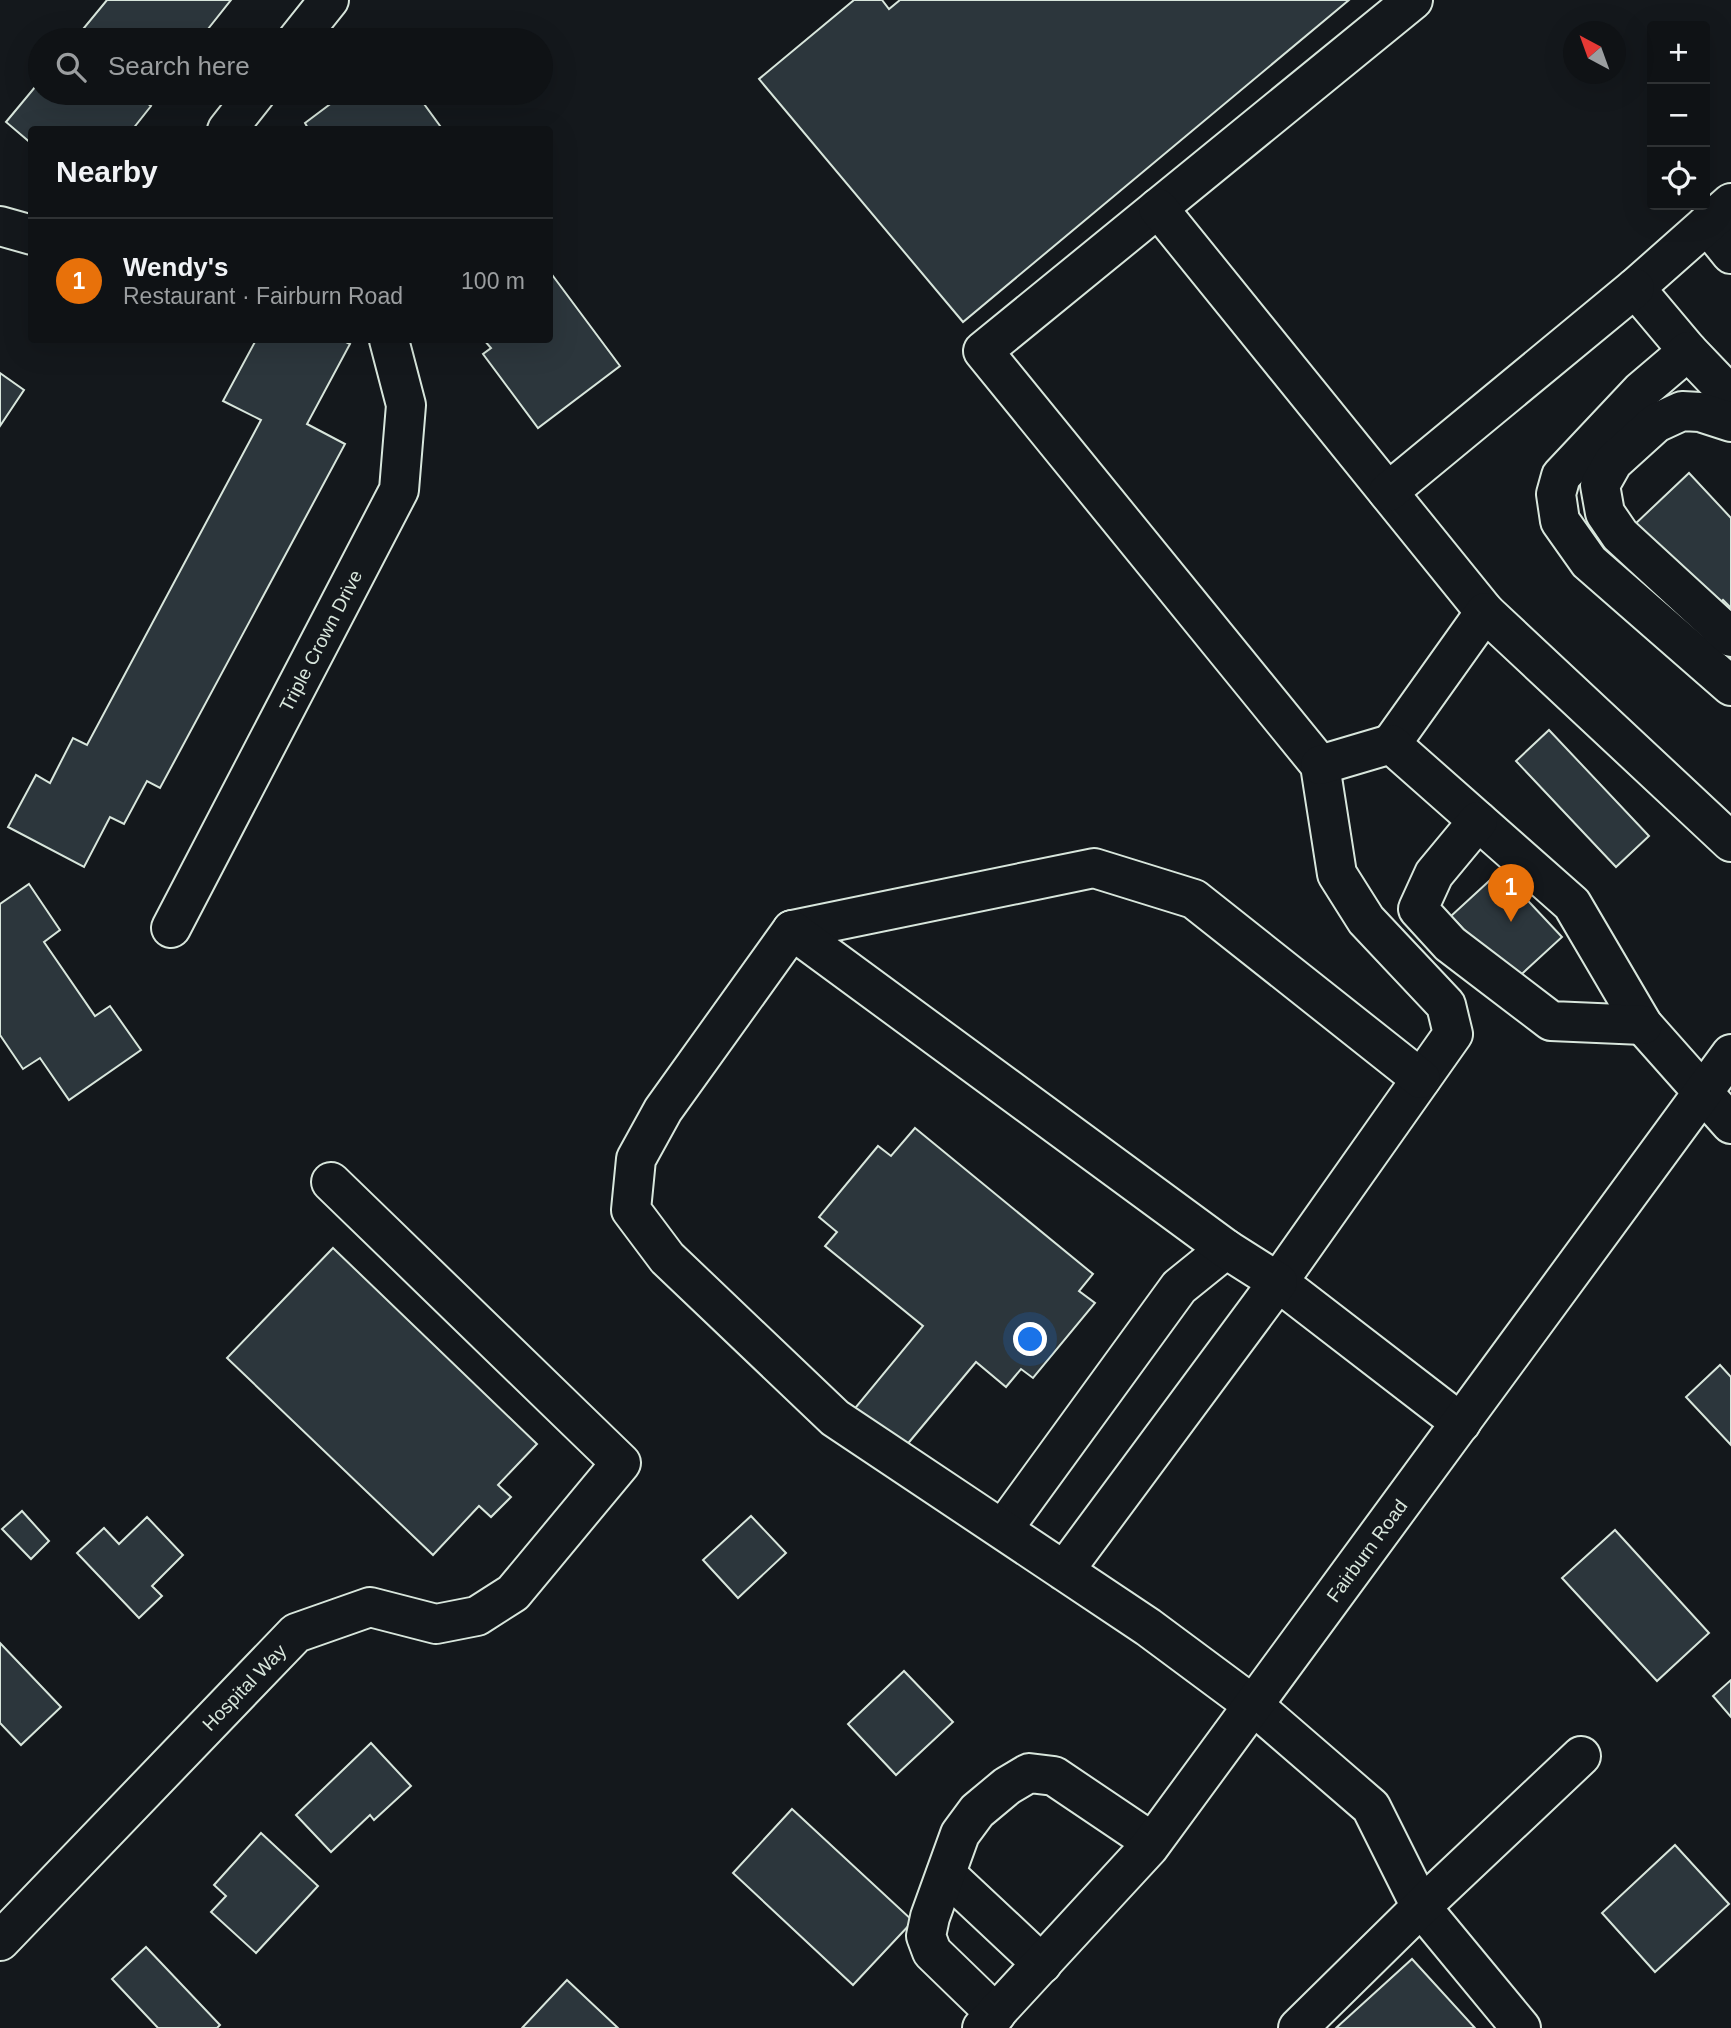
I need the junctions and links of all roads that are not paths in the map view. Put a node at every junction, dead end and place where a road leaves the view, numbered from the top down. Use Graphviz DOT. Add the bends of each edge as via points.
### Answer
graph roads {
  1 [pos="329,0"];
  2 [pos="1413,0"];
  3 [pos="307,28"];
  4 [pos="247,105"];
  5 [pos="230,126"];
  6 [pos="1158,208"];
  7 [pos="1719,214"];
  8 [pos="0,226"];
  9 [pos="28,234"];
  10 [pos="1731,254"];
  11 [pos="1635,288"];
  12 [pos="390,343"];
  13 [pos="1688,351"];
  14 [pos="1731,396"];
  15 [pos="1731,422"];
  16 [pos="1388,492"];
  17 [pos="1485,612"];
  18 [pos="1731,637"];
  19 [pos="1731,687"];
  20 [pos="1391,744"];
  21 [pos="1320,765"];
  22 [pos="1478,821"];
  23 [pos="1731,842"];
  24 [pos="171,928"];
  25 [pos="792,930"];
  26 [pos="1643,1025"];
  27 [pos="1731,1054"];
  28 [pos="1421,1079"];
  29 [pos="1703,1092"];
  30 [pos="1731,1124"];
  31 [pos="331,1182"];
  32 [pos="1226,1249"];
  33 [pos="1278,1282"];
  34 [pos="1461,1423"];
  35 [pos="1003,1529"];
  36 [pos="1064,1571"];
  37 [pos="1253,1705"];
  38 [pos="1581,1756"];
  39 [pos="1152,1842"];
  40 [pos="946,1874"];
  41 [pos="1421,1907"];
  42 [pos="0,1941"];
  43 [pos="1041,1964"];
  44 [pos="989,2021"];
  45 [pos="1298,2028"];
  46 [pos="1521,2028"];
  1 -- 3 [label="street"];
  2 -- 6 [label="street"];
  4 -- 5 [label="street"];
  6 -- 16 [label="street"];
  6 -- 21 [label="street" via="983,351"];
  7 -- 10 [label="street"];
  7 -- 11 [label="street"];
  8 -- 9 [label="street"];
  11 -- 13 [label="street"];
  11 -- 16 [label="street"];
  12 -- 24 [label="street, Triple Crown Drive" via="406,405 399,490"];
  13 -- 14 [label="street"];
  13 -- 19 [label="street" via="1641,391 1561,476 1556,494 1560,521 1589,562"];
  15 -- 18 [label="street" via="1700,412 1673,415 1634,442 1600,485 1605,513 1620,535"];
  16 -- 17 [label="street"];
  17 -- 20 [label="street"];
  17 -- 23 [label="street"];
  20 -- 21 [label="street"];
  20 -- 22 [label="street"];
  21 -- 28 [label="street" via="1336,874 1366,920 1446,1005 1453,1034"];
  22 -- 26 [label="street" via="1572,904"];
  22 -- 26 [label="street" via="1434,874 1418,909 1450,944 1551,1021"];
  25 -- 28 [label="street" via="1094,868 1194,899"];
  25 -- 32 [label="street"];
  25 -- 35 [label="street" via="663,1110 636,1159 631,1210 667,1258 835,1418"];
  26 -- 29 [label="street"];
  27 -- 29 [label="street, Fairburn Road"];
  28 -- 33 [label="street"];
  29 -- 30 [label="street"];
  29 -- 34 [label="street, Fairburn Road"];
  31 -- 42 [label="street, Hospital Way" via="621,1463 513,1593 477,1616 436,1625 370,1607 296,1633"];
  32 -- 33 [label="street"];
  32 -- 35 [label="street" via="1180,1287"];
  33 -- 34 [label="street"];
  33 -- 36 [label="street"];
  34 -- 37 [label="street, Fairburn Road"];
  35 -- 36 [label="street"];
  36 -- 37 [label="street"];
  37 -- 39 [label="street, Fairburn Road"];
  37 -- 41 [label="street" via="1371,1807"];
  38 -- 41 [label="street"];
  39 -- 40 [label="street" via="1054,1776 1029,1773 977,1811 960,1833"];
  39 -- 43 [label="street, Fairburn Road"];
  40 -- 43 [label="street"];
  40 -- 44 [label="street" via="926,1936 932,1952"];
  41 -- 45 [label="street"];
  41 -- 46 [label="street"];
  43 -- 44 [label="street, Fairburn Road"];
}
